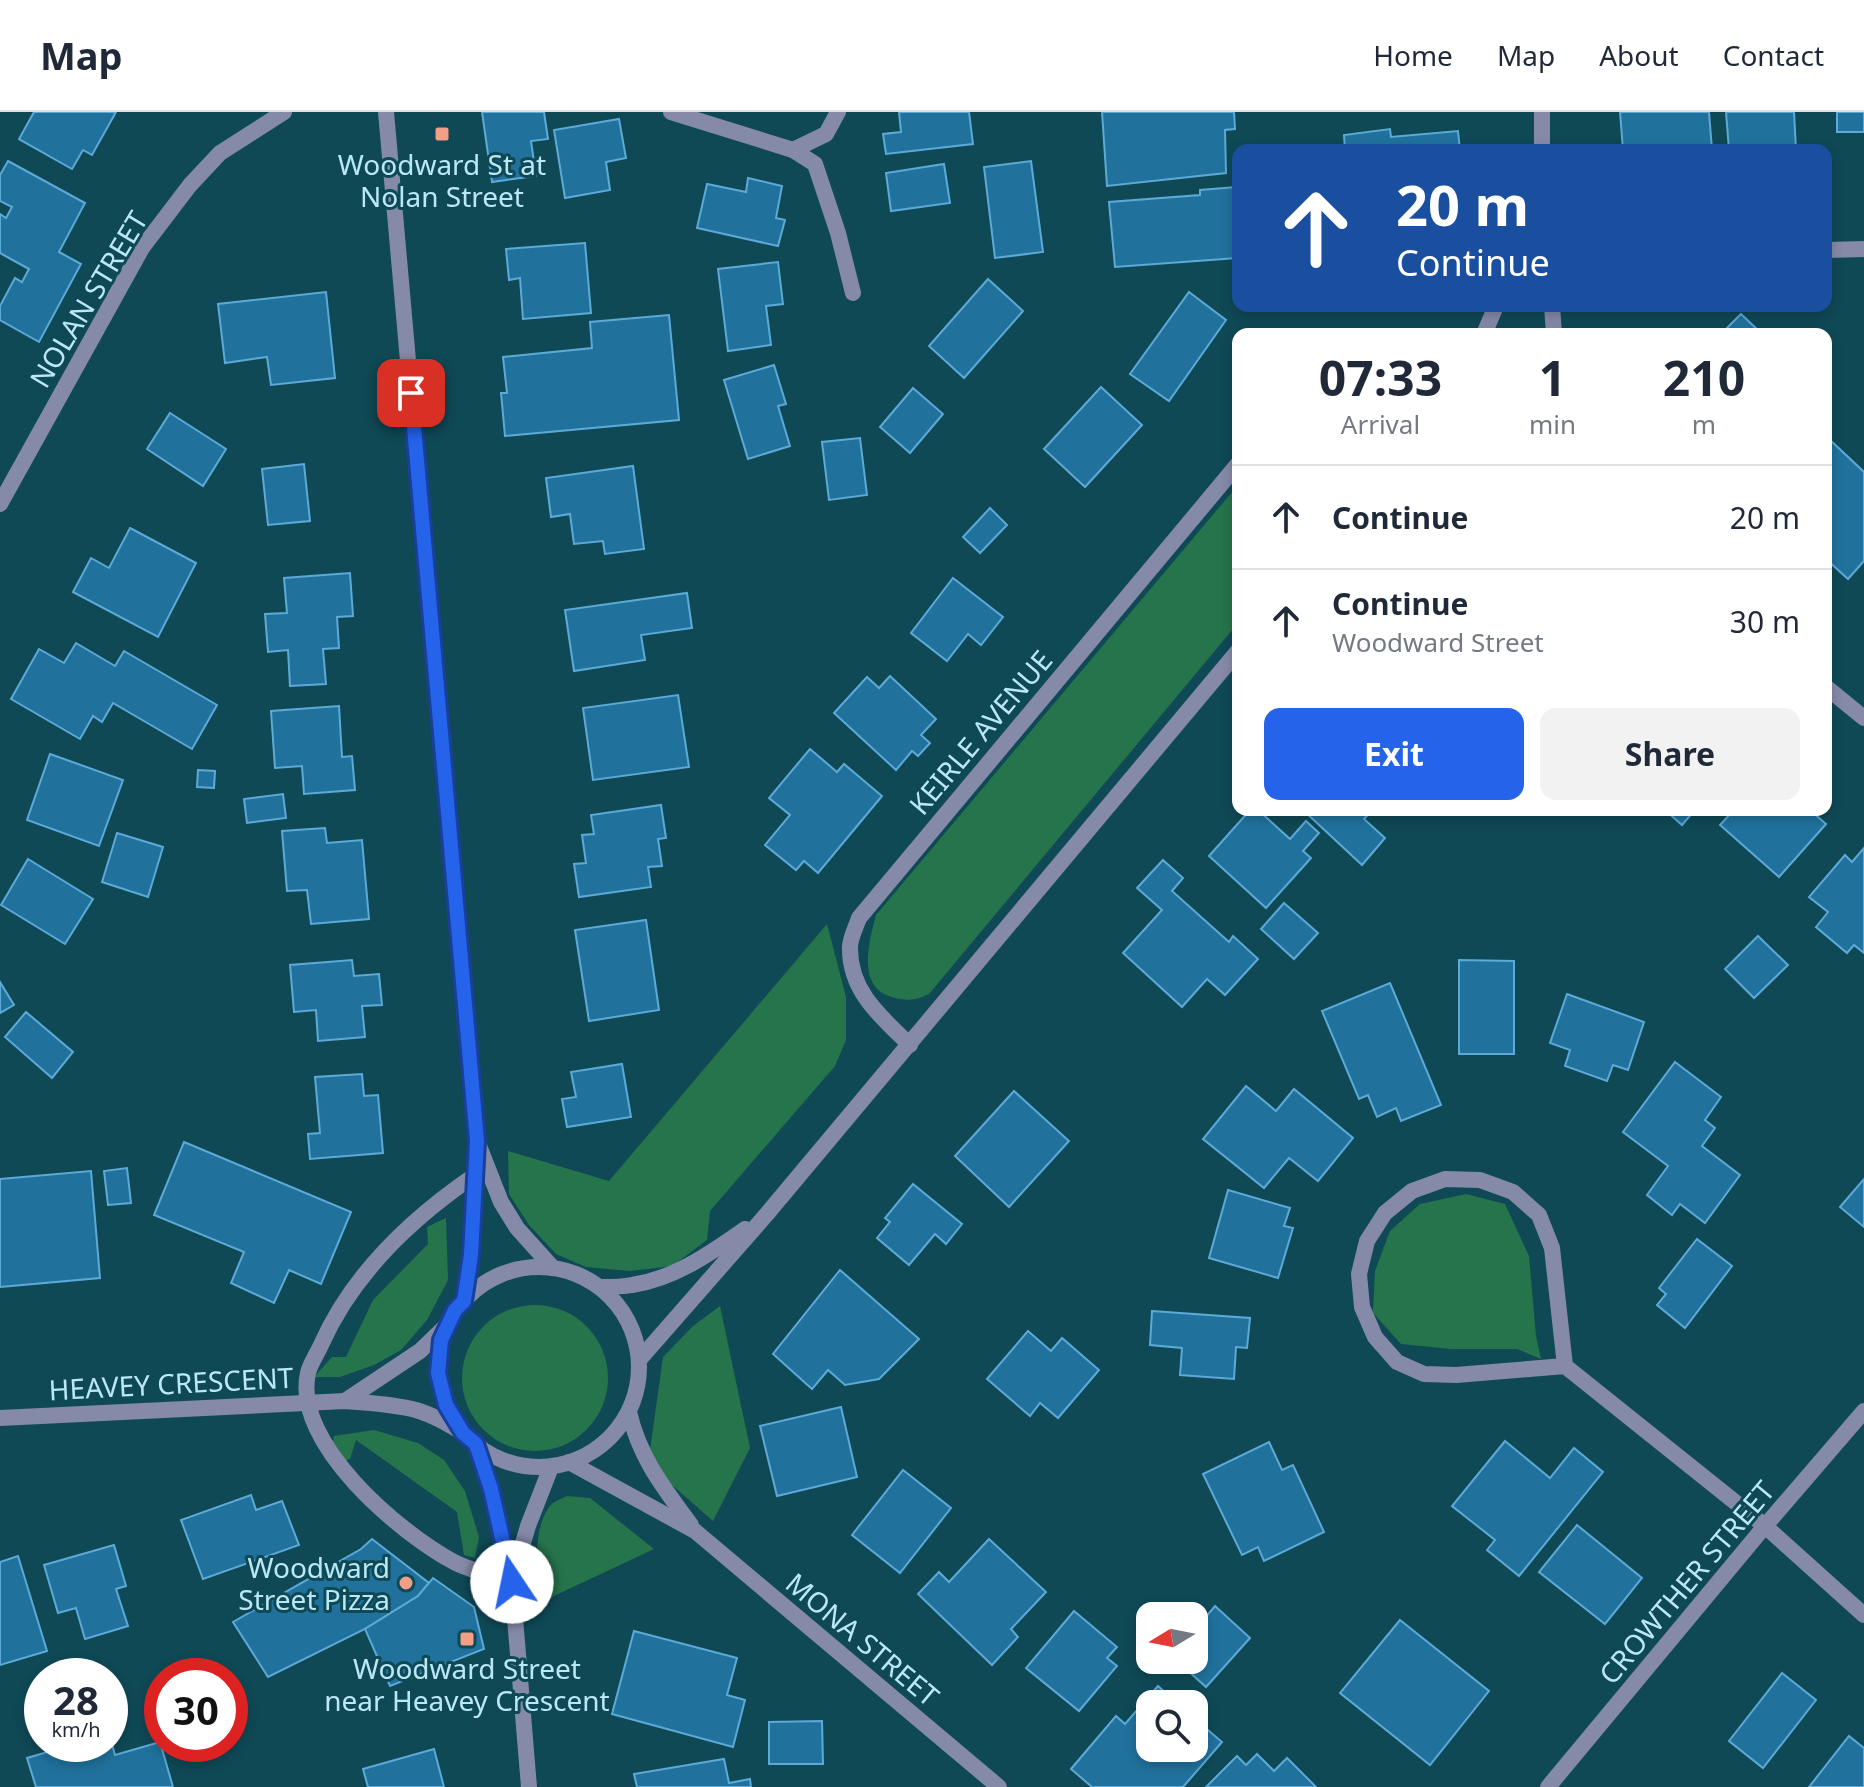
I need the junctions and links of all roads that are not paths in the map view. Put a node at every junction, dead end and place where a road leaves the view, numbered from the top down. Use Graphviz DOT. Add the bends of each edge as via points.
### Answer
graph roads {
  1 [pos="284,112"];
  2 [pos="386,112"];
  3 [pos="671,112"];
  4 [pos="838,112"];
  5 [pos="1542,112"];
  6 [pos="1543,144"];
  7 [pos="793,150"];
  8 [pos="1864,249"];
  9 [pos="1832,250"];
  10 [pos="853,293"];
  11 [pos="1232,471"];
  12 [pos="0,504"];
  13 [pos="1232,658"];
  14 [pos="1832,692"];
  15 [pos="1864,718"];
  16 [pos="910,1045"];
  17 [pos="477,1141"];
  18 [pos="475,1175"];
  19 [pos="766,1215"];
  20 [pos="553,1268"];
  21 [pos="600,1287"];
  22 [pos="464,1301"];
  23 [pos="450,1322"];
  24 [pos="639,1360"];
  25 [pos="1565,1366"];
  26 [pos="345,1401"];
  27 [pos="307,1403"];
  28 [pos="1864,1411"];
  29 [pos="629,1412"];
  30 [pos="0,1418"];
  31 [pos="469,1438"];
  32 [pos="569,1462"];
  33 [pos="551,1467"];
  34 [pos="1765,1526"];
  35 [pos="695,1531"];
  36 [pos="512,1582"];
  37 [pos="1864,1615"];
  38 [pos="529,1787"];
  39 [pos="999,1787"];
  40 [pos="1548,1787"];
  1 -- 12 [label="street, NOLAN STREET" via="220,153 142,248"];
  2 -- 17 [label="street"];
  3 -- 7 [label="street"];
  4 -- 7 [label="street" via="826,134"];
  5 -- 6 [label="street"];
  7 -- 10 [label="street" via="815,164"];
  8 -- 9 [label="street"];
  11 -- 16 [label="street, KEIRLE AVENUE" via="859,918 850,944 860,992"];
  13 -- 16 [label="street"];
  14 -- 15 [label="street"];
  16 -- 19 [label="street"];
  17 -- 18 [label="street"];
  17 -- 20 [label="street" via="501,1202"];
  18 -- 22 [label="street"];
  18 -- 27 [label="street" via="420,1216 367,1270 329,1326 308,1373"];
  19 -- 21 [label="street" via="658,1279"];
  19 -- 24 [label="street"];
  20 -- 21 [label="street"];
  20 -- 22 [label="street" via="506,1271 478,1286"];
  21 -- 24 [label="street" via="620,1307"];
  22 -- 23 [label="street"];
  23 -- 26 [label="street" via="420,1351"];
  23 -- 31 [label="street" via="441,1340 438,1373 446,1405"];
  24 -- 29 [label="street" via="638,1387"];
  25 -- 25 [label="street" via="1456,1375 1424,1374 1397,1362 1375,1337 1362,1307 1359,1274 1367,1241 1385,1213 1412,1191 1445,1179 1480,1180 1513,1192 1539,1215 1552,1248"];
  25 -- 34 [label="street"];
  26 -- 27 [label="street, HEAVEY CRESCENT"];
  26 -- 31 [label="street, HEAVEY CRESCENT" via="417,1411"];
  27 -- 30 [label="street, HEAVEY CRESCENT"];
  27 -- 36 [label="street" via="321,1437 346,1474 376,1505 455,1562"];
  28 -- 34 [label="street, CROWTHER STREET"];
  29 -- 32 [label="street" via="609,1439"];
  29 -- 35 [label="street, MONA STREET" via="654,1475"];
  31 -- 33 [label="street" via="488,1454 518,1466"];
  31 -- 36 [label="street" via="491,1489"];
  32 -- 33 [label="street"];
  32 -- 35 [label="street, MONA STREET"];
  33 -- 36 [label="street"];
  34 -- 37 [label="street"];
  34 -- 40 [label="street, CROWTHER STREET"];
  35 -- 39 [label="street, MONA STREET"];
  36 -- 38 [label="street"];
}
